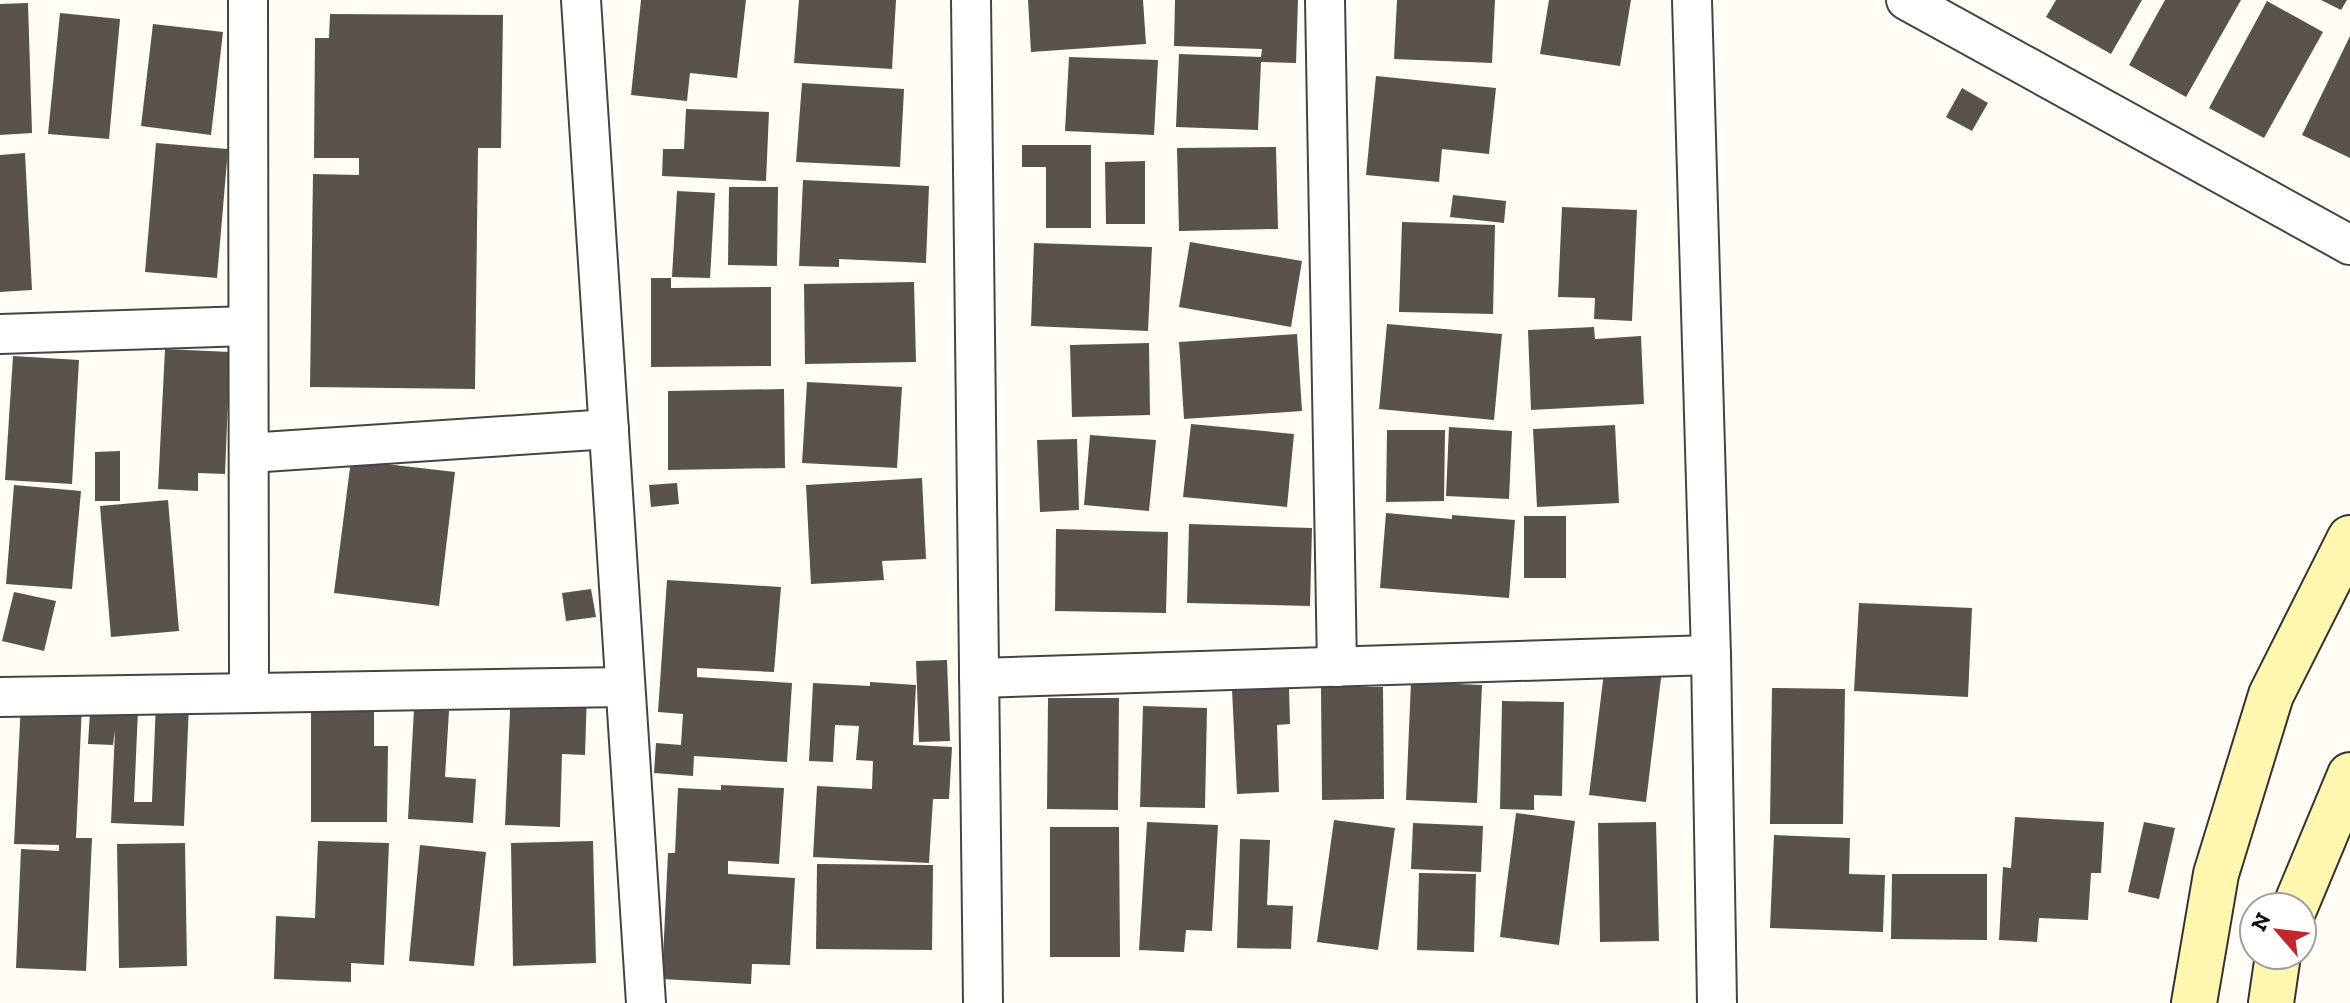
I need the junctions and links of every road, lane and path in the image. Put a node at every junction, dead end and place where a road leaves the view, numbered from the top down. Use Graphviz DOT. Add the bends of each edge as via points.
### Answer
graph roads {
  1 [pos="248,0"];
  2 [pos="581,0"];
  3 [pos="971,0"];
  4 [pos="1325,0"];
  5 [pos="1692,0"];
  6 [pos="1906,0"];
  7 [pos="2350,245"];
  8 [pos="248,326"];
  9 [pos="0,334"];
  10 [pos="609,429"];
  11 [pos="249,453"];
  12 [pos="2350,538"];
  13 [pos="1711,655"];
  14 [pos="1337,667"];
  15 [pos="979,678"];
  16 [pos="625,687"];
  17 [pos="249,693"];
  18 [pos="0,697"];
  19 [pos="2350,775"];
  20 [pos="2302,891"];
  21 [pos="2276,971"];
  22 [pos="646,1003"];
  23 [pos="983,1003"];
  24 [pos="1717,1003"];
  25 [pos="2194,1003"];
  26 [pos="2271,1003"];
  1 -- 8 [label="street"];
  2 -- 10 [label="street"];
  3 -- 15 [label="street"];
  4 -- 14 [label="street"];
  5 -- 13 [label="street"];
  6 -- 7 [label="street"];
  8 -- 9 [label="street"];
  8 -- 11 [label="street"];
  10 -- 11 [label="street"];
  10 -- 16 [label="street"];
  11 -- 17 [label="street"];
  12 -- 25 [label="street" via="2271,695 2216,874"];
  13 -- 14 [label="street"];
  13 -- 24 [label="street"];
  14 -- 15 [label="street"];
  15 -- 23 [label="street"];
  16 -- 17 [label="street"];
  16 -- 22 [label="street"];
  17 -- 18 [label="street"];
  19 -- 20 [label="street"];
  21 -- 26 [label="street"];
}
